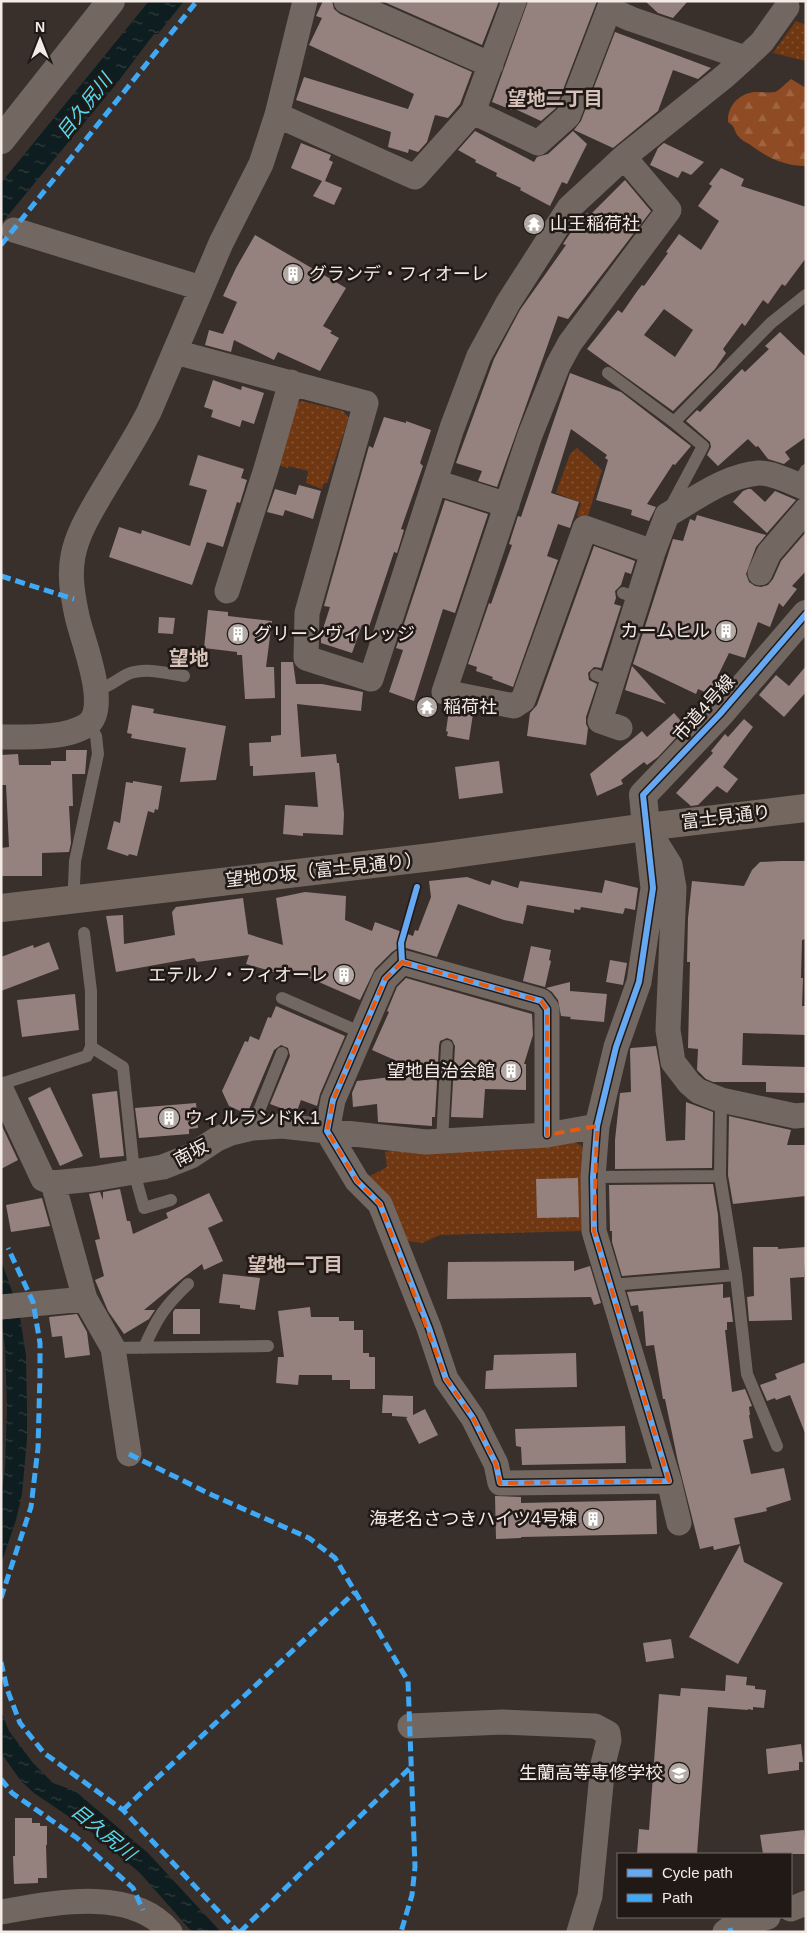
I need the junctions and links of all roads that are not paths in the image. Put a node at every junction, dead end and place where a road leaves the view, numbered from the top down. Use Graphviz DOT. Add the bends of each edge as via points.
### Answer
graph roads {
  1 [pos="111,1"];
  2 [pos="304,1"];
  3 [pos="346,1"];
  4 [pos="514,1"];
  5 [pos="791,8"];
  6 [pos="745,58"];
  7 [pos="491,65"];
  8 [pos="473,112"];
  9 [pos="277,115"];
  10 [pos="1,140"];
  11 [pos="624,157"];
  12 [pos="14,230"];
  13 [pos="201,288"];
  14 [pos="806,295"];
  15 [pos="175,352"];
  16 [pos="608,374"];
  17 [pos="291,382"];
  18 [pos="674,422"];
  19 [pos="803,481"];
  20 [pos="435,482"];
  21 [pos="506,505"];
  22 [pos="806,510"];
  23 [pos="666,515"];
  24 [pos="652,552"];
  25 [pos="760,574"];
  26 [pos="227,591"];
  27 [pos="806,614"];
  28 [pos="184,676"];
  29 [pos="96,690"];
  30 [pos="89,724"];
  31 [pos="620,728"];
  32 [pos="1,737"];
  33 [pos="806,808"];
  34 [pos="646,827"];
  35 [pos="76,898"];
  36 [pos="1,908"];
  37 [pos="84,934"];
  38 [pos="282,998"];
  39 [pos="362,1033"];
  40 [pos="447,1046"];
  41 [pos="91,1047"];
  42 [pos="282,1053"];
  43 [pos="1,1084"];
  44 [pos="1,1090"];
  45 [pos="721,1100"];
  46 [pos="806,1115"];
  47 [pos="597,1126"];
  48 [pos="252,1128"];
  49 [pos="327,1131"];
  50 [pos="547,1135"];
  51 [pos="442,1141"];
  52 [pos="134,1172"];
  53 [pos="720,1176"];
  54 [pos="593,1177"];
  55 [pos="53,1182"];
  56 [pos="171,1200"];
  57 [pos="736,1275"];
  58 [pos="188,1284"];
  59 [pos="610,1285"];
  60 [pos="85,1299"];
  61 [pos="1,1307"];
  62 [pos="268,1346"];
  63 [pos="113,1348"];
  64 [pos="144,1348"];
  65 [pos="777,1446"];
  66 [pos="129,1454"];
  67 [pos="669,1480"];
  68 [pos="679,1523"];
  69 [pos="410,1726"];
  70 [pos="806,1903"];
  71 [pos="792,1908"];
  72 [pos="1,1912"];
  73 [pos="765,1918"];
  74 [pos="170,1932"];
  75 [pos="579,1932"];
  76 [pos="725,1932"];
  1 -- 10 [label="street"];
  2 -- 9 [label="street"];
  3 -- 7 [label="street"];
  4 -- 7 [label="street"];
  5 -- 6 [label="street"];
  6 -- 8 [label="street" via="608,9 568,116 538,143"];
  6 -- 11 [label="street"];
  7 -- 8 [label="street"];
  8 -- 9 [label="street" via="415,177"];
  9 -- 13 [label="street" via="261,164"];
  11 -- 20 [label="street" via="569,208 508,302 479,356"];
  11 -- 21 [label="street" via="668,210 570,343 530,435"];
  12 -- 13 [label="street"];
  13 -- 15 [label="street"];
  14 -- 18 [label="lane" via="770,323"];
  15 -- 17 [label="street"];
  15 -- 29 [label="street" via="138,434 92,509 75,548 72,568 74,599"];
  16 -- 18 [label="lane"];
  17 -- 20 [label="street" via="366,403 307,613 306,658 371,679"];
  17 -- 26 [label="street" via="274,471"];
  18 -- 23 [label="lane" via="703,446"];
  19 -- 23 [label="street" via="759,473 750,475 731,480"];
  20 -- 21 [label="street"];
  21 -- 24 [label="street" via="444,692 514,706 523,700 585,528"];
  22 -- 25 [label="street" via="769,553"];
  23 -- 24 [label="street"];
  24 -- 31 [label="street" via="631,595 604,678 600,721"];
  27 -- 34 [label="street, 市道4号線" via="643,796"];
  28 -- 29 [label="lane" via="142,670"];
  29 -- 30 [label="street" via="97,708"];
  30 -- 32 [label="street" via="61,734"];
  30 -- 35 [label="lane" via="96,736 98,754 76,855"];
  33 -- 34 [label="main road, 富士見通り"];
  34 -- 35 [label="main road, 望地の坂（富士見通り）" via="432,858"];
  34 -- 45 [label="street" via="670,865 674,888 668,1030 673,1062 698,1091"];
  34 -- 47 [label="street" via="652,888 638,982 616,1046"];
  35 -- 36 [label="main road, 望地の坂（富士見通り）"];
  37 -- 41 [label="lane" via="91,984"];
  38 -- 39 [label="lane"];
  39 -- 49 [label="street" via="333,1100"];
  39 -- 50 [label="street" via="385,979 402,962 541,1001 547,1009"];
  40 -- 51 [label="lane"];
  41 -- 43 [label="lane" via="87,1056"];
  41 -- 52 [label="lane" via="123,1067"];
  42 -- 48 [label="lane"];
  44 -- 55 [label="street" via="44,1179"];
  45 -- 46 [label="street" via="795,1116"];
  45 -- 53 [label="lane"];
  47 -- 50 [label="street, 南坂"];
  47 -- 54 [label="street"];
  48 -- 49 [label="street, 南坂" via="282,1126"];
  48 -- 52 [label="street, 南坂" via="217,1139 191,1156 163,1167"];
  49 -- 51 [label="street, 南坂"];
  49 -- 67 [label="street" via="357,1181 380,1204 446,1379 473,1418 496,1464 500,1483"];
  50 -- 51 [label="street, 南坂"];
  52 -- 55 [label="street, 南坂"];
  52 -- 56 [label="lane" via="144,1208"];
  53 -- 54 [label="lane"];
  53 -- 57 [label="lane"];
  54 -- 59 [label="street" via="594,1231"];
  55 -- 60 [label="street"];
  57 -- 59 [label="lane"];
  57 -- 65 [label="lane" via="747,1374"];
  58 -- 64 [label="lane" via="165,1307"];
  59 -- 67 [label="street"];
  60 -- 61 [label="street"];
  60 -- 63 [label="street"];
  62 -- 64 [label="lane"];
  63 -- 64 [label="lane"];
  63 -- 66 [label="street"];
  67 -- 68 [label="street"];
  69 -- 75 [label="street" via="503,1722 595,1726 608,1733 590,1896"];
  70 -- 71 [label="street"];
  72 -- 74 [label="street" via="64,1902 124,1905 143,1910 162,1921"];
  73 -- 76 [label="street"];
}
